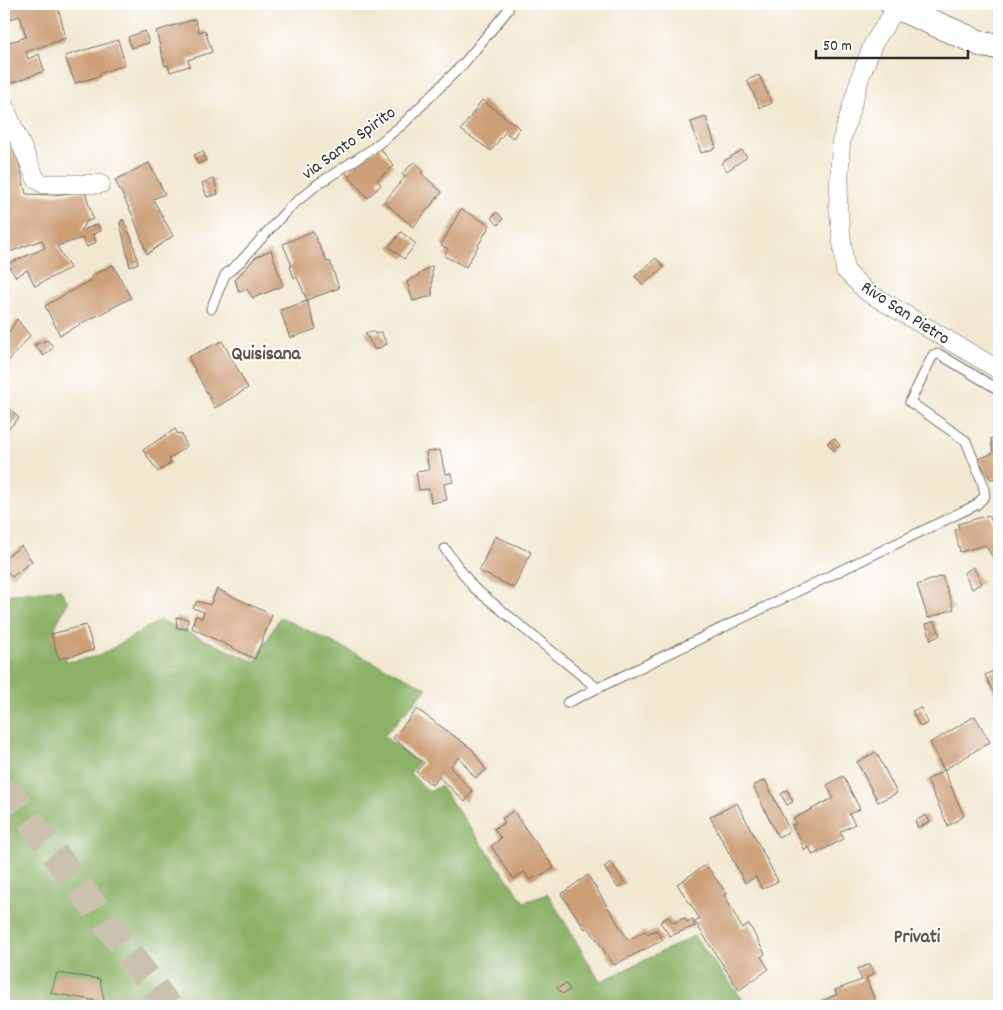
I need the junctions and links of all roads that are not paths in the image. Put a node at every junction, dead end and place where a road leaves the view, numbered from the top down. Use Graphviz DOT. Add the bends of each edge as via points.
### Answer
graph roads {
  1 [pos="509,4"];
  2 [pos="895,6"];
  3 [pos="999,46"];
  4 [pos="4,105"];
  5 [pos="101,184"];
  6 [pos="210,310"];
  7 [pos="999,370"];
  8 [pos="999,390"];
  9 [pos="445,549"];
  10 [pos="597,688"];
  11 [pos="568,702"];
  1 -- 6 [label="lane, via Santo Spirito" via="508,10 465,62 403,124 290,206 226,275"];
  2 -- 3 [label="main road" via="984,45"];
  2 -- 7 [label="street, Rivo San Pietro" via="873,44 841,142 838,205 845,270 867,292"];
  4 -- 5 [label="street" via="36,179 43,184"];
  8 -- 10 [label="lane" via="939,354 933,355 910,402 966,441 985,496 976,505"];
  9 -- 10 [label="lane" via="474,587"];
  10 -- 11 [label="lane"];
}
